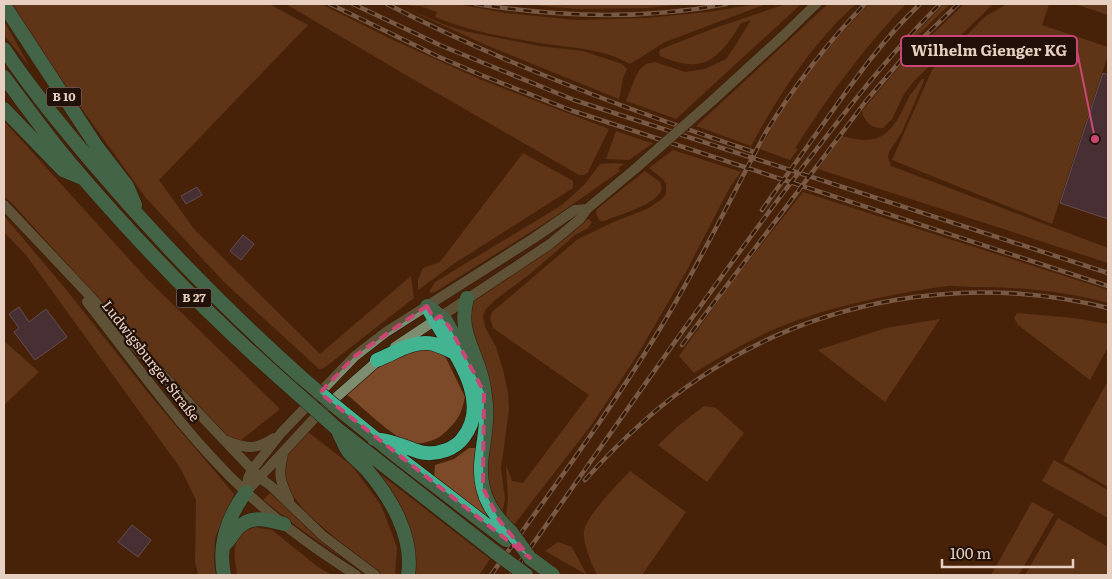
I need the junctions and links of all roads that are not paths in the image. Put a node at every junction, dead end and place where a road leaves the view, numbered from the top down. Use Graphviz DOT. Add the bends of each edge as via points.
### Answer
graph roads {
  1 [pos="816,4"];
  2 [pos="4,5"];
  3 [pos="4,49"];
  4 [pos="4,77"];
  5 [pos="4,109"];
  6 [pos="84,178"];
  7 [pos="4,204"];
  8 [pos="587,209"];
  9 [pos="140,217"];
  10 [pos="40,243"];
  11 [pos="467,298"];
  12 [pos="427,306"];
  13 [pos="437,318"];
  14 [pos="453,352"];
  15 [pos="378,360"];
  16 [pos="484,392"];
  17 [pos="336,428"];
  18 [pos="281,433"];
  19 [pos="223,439"];
  20 [pos="374,439"];
  21 [pos="284,452"];
  22 [pos="252,470"];
  23 [pos="260,478"];
  24 [pos="246,492"];
  25 [pos="292,508"];
  26 [pos="284,524"];
  27 [pos="509,537"];
  28 [pos="223,546"];
  29 [pos="224,575"];
  30 [pos="356,575"];
  31 [pos="374,575"];
  32 [pos="408,575"];
  33 [pos="526,575"];
  34 [pos="553,575"];
  1 -- 8 [label="main road, bridge" via="712,101"];
  2 -- 9 [label="highway, B 10" via="97,147 127,186"];
  3 -- 9 [label="highway, B 27" via="48,109"];
  4 -- 6 [label="highway, B 27"];
  5 -- 6 [label="highway, B 27" via="63,170"];
  6 -- 17 [label="highway, B 27, bridge" via="198,302"];
  7 -- 10 [label="main road, Ludwigsburger Straße"];
  8 -- 11 [label="main road" via="550,244"];
  8 -- 12 [label="main road" via="575,210"];
  9 -- 20 [label="highway, B 27, bridge" via="207,289 301,378"];
  10 -- 19 [label="main road, Ludwigsburger Straße"];
  10 -- 24 [label="main road, Ludwigsburger Straße" via="193,436"];
  11 -- 13 [label="main road"];
  11 -- 16 [label="highway, B 27" via="463,314 465,328"];
  12 -- 13 [label="highway, B 27"];
  12 -- 18 [label="main road" via="355,356"];
  13 -- 14 [label="highway, B 27"];
  13 -- 15 [label="main road"];
  13 -- 16 [label="highway, B 27" via="449,326"];
  14 -- 15 [label="highway" via="420,343"];
  14 -- 20 [label="highway, B 27" via="474,400 472,423 461,440 445,451 424,453"];
  15 -- 21 [label="main road" via="323,409"];
  16 -- 27 [label="highway, B 27" via="483,488"];
  17 -- 32 [label="highway, B 27" via="348,451 379,485 399,520 409,553"];
  17 -- 33 [label="highway, B 27, bridge"];
  18 -- 19 [label="main road" via="254,447 238,446"];
  18 -- 22 [label="main road"];
  19 -- 22 [label="main road, Ludwigsburger Straße"];
  20 -- 27 [label="highway, B 27"];
  21 -- 23 [label="main road"];
  21 -- 25 [label="main road" via="280,478"];
  22 -- 23 [label="main road, Ludwigsburger Straße"];
  22 -- 24 [label="main road"];
  23 -- 24 [label="main road"];
  23 -- 25 [label="main road, Ludwigsburger Straße"];
  24 -- 26 [label="main road, Ludwigsburger Straße"];
  24 -- 28 [label="highway" via="232,513"];
  25 -- 31 [label="main road, Ludwigsburger Straße"];
  26 -- 28 [label="highway" via="264,519 250,520 239,527"];
  26 -- 30 [label="main road, Ludwigsburger Straße"];
  27 -- 34 [label="highway, B 27, bridge"];
  28 -- 29 [label="highway"];
}
